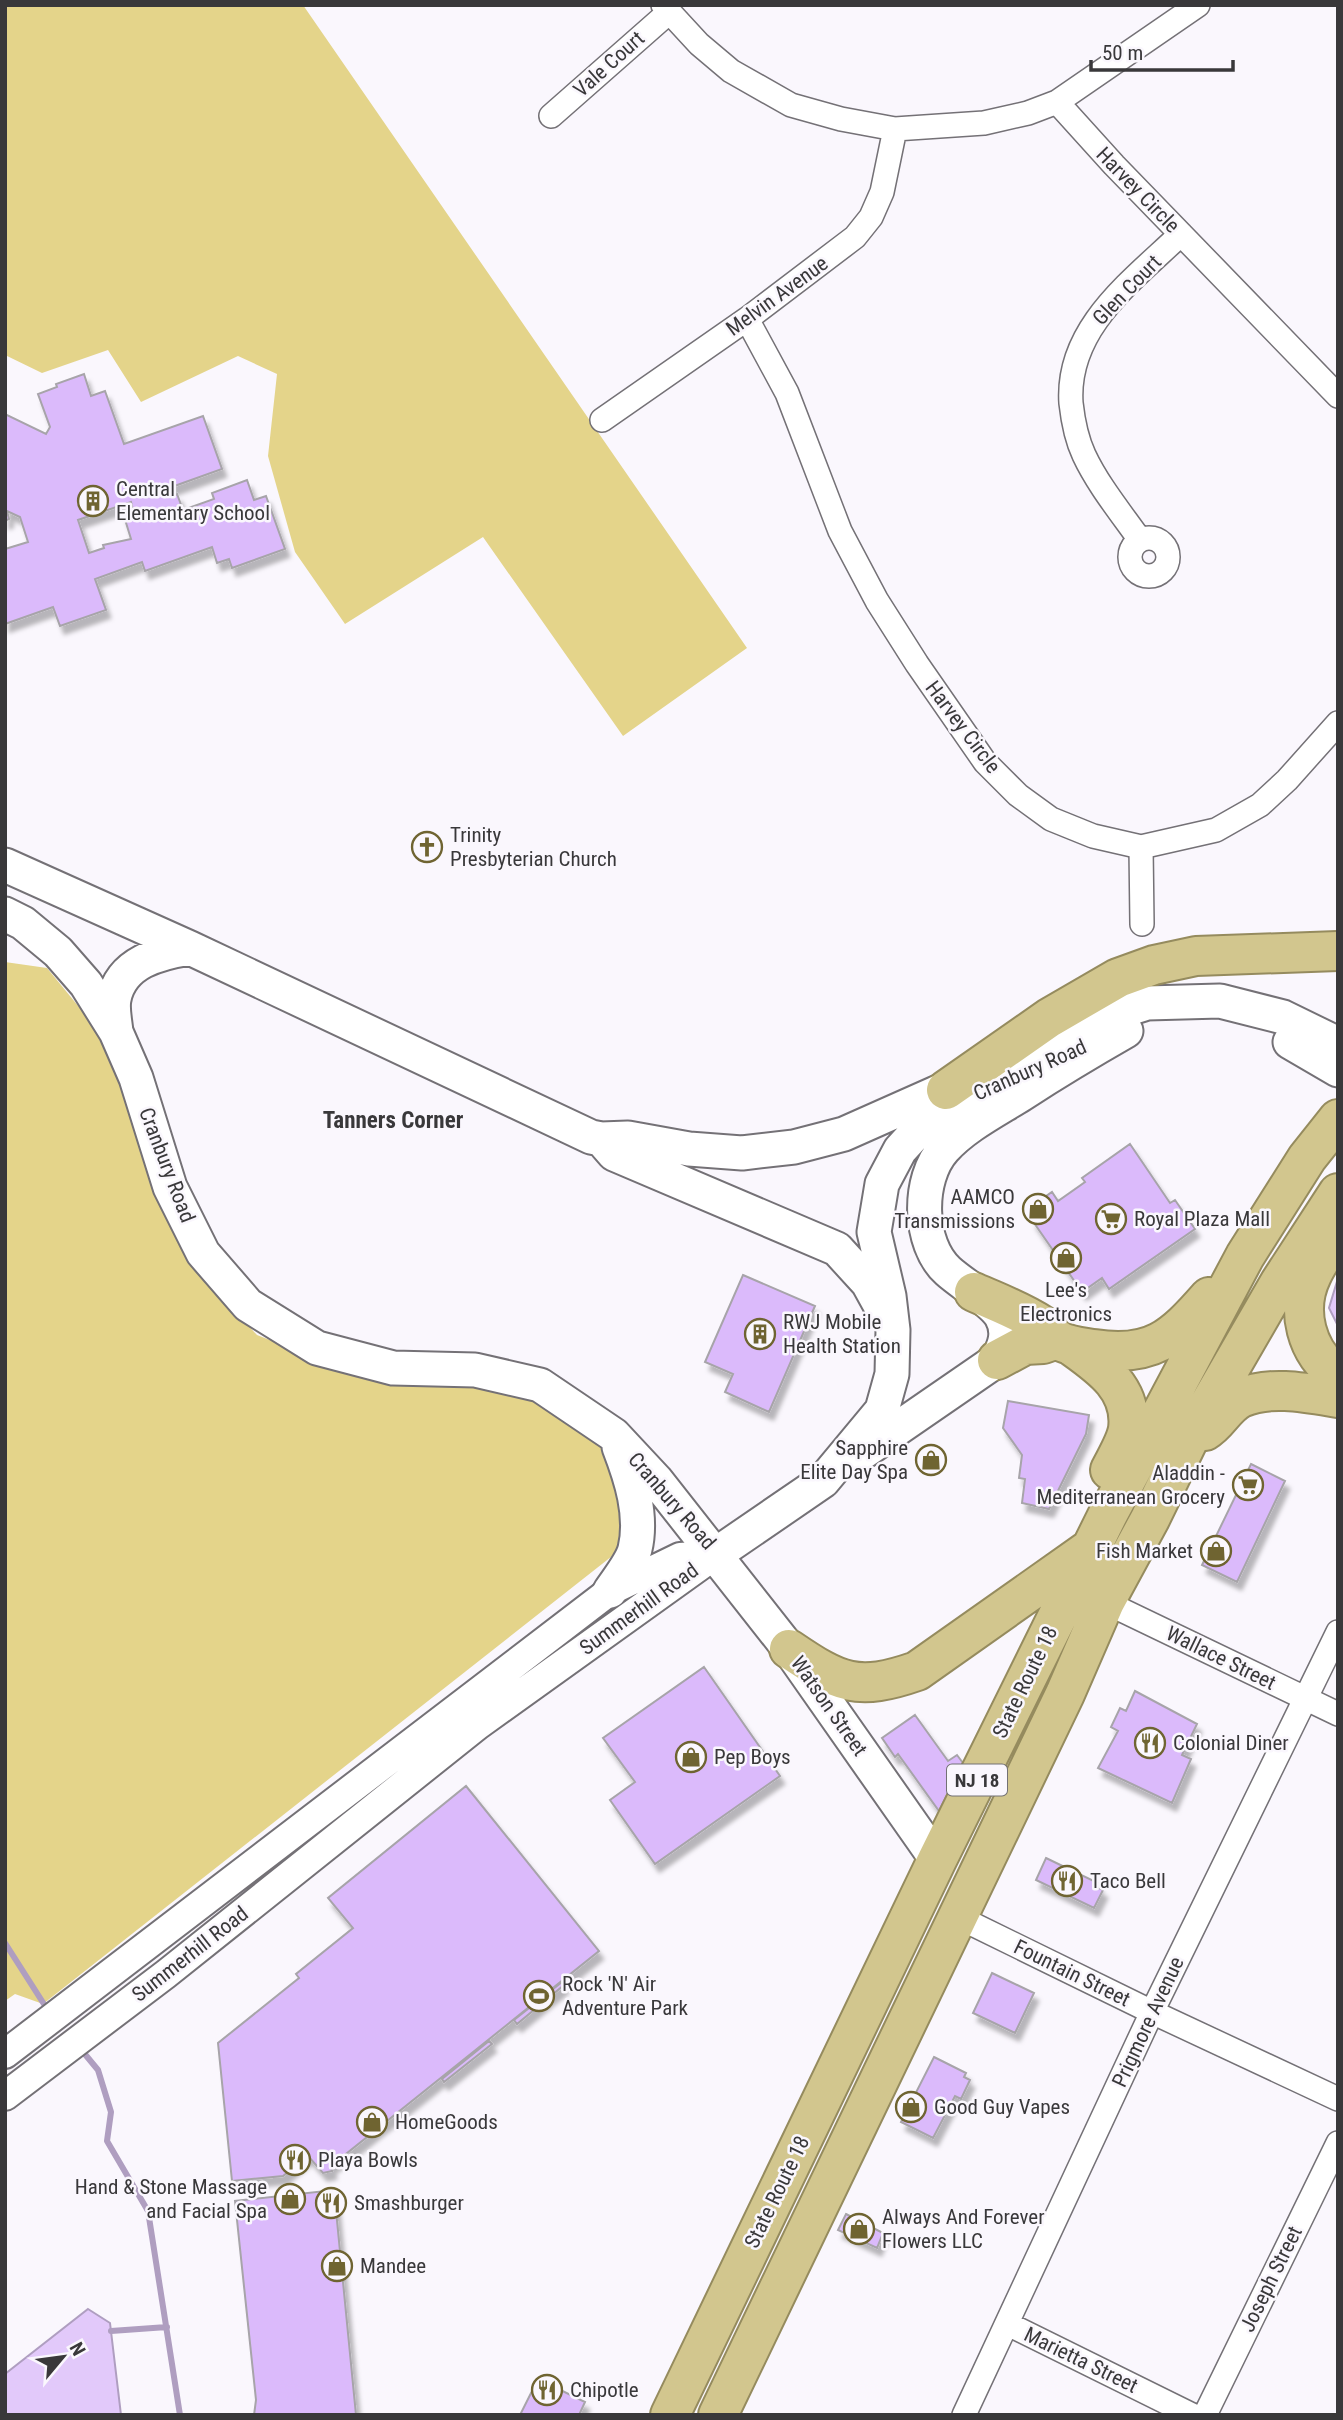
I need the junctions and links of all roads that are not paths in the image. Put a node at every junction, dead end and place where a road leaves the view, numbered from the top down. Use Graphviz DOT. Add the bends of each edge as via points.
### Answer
graph roads {
  1 [pos="1198,5"];
  2 [pos="665,9"];
  3 [pos="1057,102"];
  4 [pos="551,116"];
  5 [pos="895,129"];
  6 [pos="1181,234"];
  7 [pos="747,319"];
  8 [pos="1338,396"];
  9 [pos="602,420"];
  10 [pos="1140,540"];
  11 [pos="1338,723"];
  12 [pos="1141,847"];
  13 [pos="5,865"];
  14 [pos="5,914"];
  15 [pos="1142,924"];
  16 [pos="190,948"];
  17 [pos="1338,951"];
  18 [pos="1126,1031"];
  19 [pos="116,1032"];
  20 [pos="1332,1053"];
  21 [pos="946,1090"];
  22 [pos="1338,1118"];
  23 [pos="601,1139"];
  24 [pos="1338,1193"];
  25 [pos="1338,1231"];
  26 [pos="1245,1256"];
  27 [pos="974,1292"];
  28 [pos="893,1330"];
  29 [pos="1064,1342"];
  30 [pos="997,1360"];
  31 [pos="1338,1375"];
  32 [pos="1338,1398"];
  33 [pos="614,1435"];
  34 [pos="1188,1441"];
  35 [pos="822,1480"];
  36 [pos="1108,1514"];
  37 [pos="1091,1548"];
  38 [pos="715,1555"];
  39 [pos="610,1591"];
  40 [pos="1105,1602"];
  41 [pos="1338,1632"];
  42 [pos="789,1649"];
  43 [pos="1305,1699"];
  44 [pos="1338,1714"];
  45 [pos="937,1860"];
  46 [pos="958,1917"];
  47 [pos="1152,2012"];
  48 [pos="5,2054"];
  49 [pos="5,2096"];
  50 [pos="1338,2099"];
  51 [pos="1338,2143"];
  52 [pos="1008,2324"];
  53 [pos="670,2415"];
  54 [pos="718,2415"];
  55 [pos="964,2415"];
  56 [pos="1192,2415"];
  57 [pos="1205,2415"];
  1 -- 3 [label="street"];
  2 -- 4 [label="street, Vale Court"];
  2 -- 5 [label="street" via="732,71 791,105"];
  3 -- 5 [label="street" via="984,123"];
  3 -- 6 [label="street, Harvey Circle"];
  5 -- 7 [label="street, Melvin Avenue" via="882,192 856,237"];
  6 -- 8 [label="street, Harvey Circle"];
  6 -- 10 [label="street, Glen Court" via="1089,329 1072,372 1073,424 1084,454"];
  7 -- 9 [label="street, Melvin Avenue"];
  7 -- 12 [label="street, Harvey Circle" via="787,393 840,531 877,601 985,761 1018,795 1051,819 1093,836"];
  11 -- 12 [label="street, Harvey Circle" via="1260,805 1216,830"];
  12 -- 15 [label="street"];
  13 -- 16 [label="main road, Cranbury Road"];
  14 -- 19 [label="main road, Cranbury Road" via="58,952 86,984"];
  16 -- 19 [label="main road" via="136,964 120,980 113,1000"];
  16 -- 23 [label="main road, Cranbury Road"];
  17 -- 21 [label="highway" via="1196,956 1142,969 1049,1018"];
  18 -- 20 [label="main road, Cranbury Road" via="1165,1021 1226,1020"];
  18 -- 27 [label="main road" via="975,1123 942,1150 926,1183 924,1209 930,1242 946,1269"];
  18 -- 28 [label="main road, Cranbury Road" via="1070,1050 952,1105 921,1127 900,1150 882,1184 874,1232"];
  19 -- 33 [label="main road, Cranbury Road" via="136,1078 170,1186 197,1242 248,1304 317,1348 393,1368 475,1370 540,1385"];
  20 -- 21 [label="main road, Cranbury Road" via="1283,1017 1220,1002 1147,1003 1086,1022"];
  21 -- 23 [label="main road, Cranbury Road" via="844,1134 794,1147 743,1153 628,1138"];
  22 -- 26 [label="highway, State Route 18 / NJ 18"];
  23 -- 28 [label="main road" via="614,1154 837,1249 869,1283"];
  24 -- 34 [label="highway, State Route 18 / NJ 18" via="1280,1282"];
  25 -- 31 [label="highway" via="1310,1278 1303,1306 1310,1341 1329,1370"];
  26 -- 29 [label="highway" via="1164,1341 1144,1349 1113,1352"];
  26 -- 36 [label="highway, State Route 18 / NJ 18"];
  27 -- 29 [label="highway" via="1043,1326"];
  27 -- 30 [label="main road" via="1000,1314 1005,1328 1006,1343"];
  28 -- 35 [label="main road, Cranbury Road" via="892,1374 883,1410"];
  29 -- 30 [label="highway" via="1025,1345"];
  29 -- 36 [label="highway" via="1114,1379 1125,1399 1128,1430 1105,1480"];
  30 -- 35 [label="main road"];
  32 -- 34 [label="highway" via="1268,1391 1241,1398 1222,1412 1210,1429"];
  33 -- 38 [label="main road, Cranbury Road"];
  33 -- 39 [label="main road" via="629,1472 637,1514 635,1550"];
  34 -- 40 [label="highway, State Route 18 / NJ 18"];
  35 -- 38 [label="main road, Cranbury Road"];
  36 -- 37 [label="highway, State Route 18 / NJ 18"];
  37 -- 42 [label="highway" via="916,1671 887,1682 857,1683 825,1674"];
  37 -- 45 [label="highway, State Route 18 / NJ 18"];
  38 -- 39 [label="street, Summerhill Road" via="680,1557"];
  38 -- 42 [label="main road, Watson Street"];
  38 -- 49 [label="street, Summerhill Road" via="478,1725"];
  39 -- 48 [label="street, Summerhill Road"];
  40 -- 43 [label="street, Wallace Street"];
  40 -- 46 [label="highway, State Route 18 / NJ 18"];
  41 -- 43 [label="street, Prigmore Avenue"];
  42 -- 45 [label="main road, Watson Street"];
  43 -- 44 [label="street, Wallace Street"];
  43 -- 47 [label="street, Prigmore Avenue"];
  45 -- 53 [label="highway, State Route 18 / NJ 18"];
  46 -- 47 [label="street, Fountain Street"];
  46 -- 54 [label="highway, State Route 18 / NJ 18"];
  47 -- 50 [label="street, Fountain Street"];
  47 -- 52 [label="street, Prigmore Avenue"];
  51 -- 57 [label="street, Joseph Street"];
  52 -- 55 [label="street, Prigmore Avenue"];
  52 -- 56 [label="street, Marietta Street"];
}
